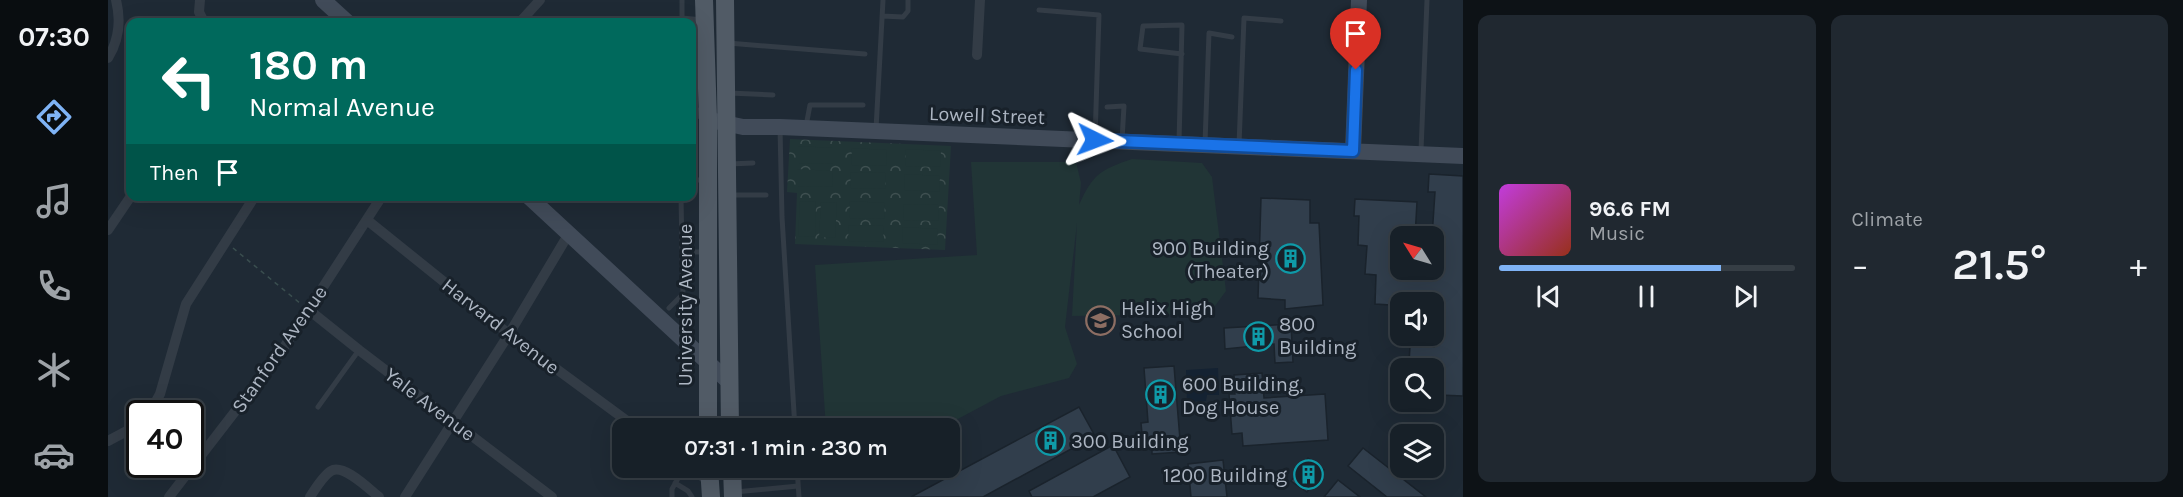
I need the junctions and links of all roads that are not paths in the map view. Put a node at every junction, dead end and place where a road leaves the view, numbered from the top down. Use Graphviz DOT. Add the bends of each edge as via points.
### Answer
graph roads {
  1 [pos="116,0"];
  2 [pos="200,0"];
  3 [pos="323,0"];
  4 [pos="540,0"];
  5 [pos="682,0"];
  6 [pos="704,0"];
  7 [pos="725,0"];
  8 [pos="884,0"];
  9 [pos="908,0"];
  10 [pos="980,0"];
  11 [pos="1359,0"];
  12 [pos="1427,0"];
  13 [pos="1038,10"];
  14 [pos="882,16"];
  15 [pos="202,18"];
  16 [pos="343,18"];
  17 [pos="527,18"];
  18 [pos="682,18"];
  19 [pos="696,19"];
  20 [pos="705,20"];
  21 [pos="1281,21"];
  22 [pos="1232,38"];
  23 [pos="726,43"];
  24 [pos="698,49"];
  25 [pos="865,54"];
  26 [pos="1182,54"];
  27 [pos="977,55"];
  28 [pos="108,58"];
  29 [pos="727,93"];
  30 [pos="773,95"];
  31 [pos="862,105"];
  32 [pos="1107,107"];
  33 [pos="700,114"];
  34 [pos="728,125"];
  35 [pos="780,127"];
  36 [pos="806,128"];
  37 [pos="876,131"];
  38 [pos="1095,140"];
  39 [pos="1122,141"];
  40 [pos="1179,144"];
  41 [pos="1205,145"];
  42 [pos="1239,146"];
  43 [pos="1353,151"];
  44 [pos="1421,154"];
  45 [pos="1463,156"];
  46 [pos="753,163"];
  47 [pos="728,164"];
  48 [pos="699,180"];
  49 [pos="728,195"];
  50 [pos="766,195"];
  51 [pos="128,201"];
  52 [pos="252,201"];
  53 [pos="379,201"];
  54 [pos="533,201"];
  55 [pos="681,201"];
  56 [pos="367,220"];
  57 [pos="108,230"];
  58 [pos="568,234"];
  59 [pos="682,252"];
  60 [pos="707,252"];
  61 [pos="669,308"];
  62 [pos="309,310"];
  63 [pos="509,334"];
  64 [pos="359,350"];
  65 [pos="707,363"];
  66 [pos="729,382"];
  67 [pos="157,400"];
  68 [pos="318,407"];
  69 [pos="623,418"];
  70 [pos="708,418"];
  71 [pos="730,418"];
  72 [pos="794,418"];
  73 [pos="454,421"];
  74 [pos="126,431"];
  75 [pos="108,441"];
  76 [pos="678,478"];
  77 [pos="732,478"];
  78 [pos="798,478"];
  79 [pos="675,483"];
  80 [pos="798,486"];
  81 [pos="733,495"];
  82 [pos="169,497"];
  83 [pos="310,497"];
  84 [pos="379,497"];
  85 [pos="405,497"];
  86 [pos="552,497"];
  87 [pos="672,497"];
  88 [pos="692,497"];
  89 [pos="799,497"];
  1 -- 28 [label="street" via="118,29"];
  2 -- 15 [label="street"];
  3 -- 16 [label="street"];
  4 -- 17 [label="street"];
  5 -- 18 [label="lane"];
  6 -- 20 [label="main road, University Avenue"];
  7 -- 23 [label="main road"];
  8 -- 14 [label="lane"];
  9 -- 14 [label="lane" via="903,16"];
  10 -- 27 [label="street"];
  11 -- 43 [label="street"];
  12 -- 44 [label="lane"];
  13 -- 38 [label="lane" via="1099,15"];
  14 -- 37 [label="lane"];
  19 -- 20 [label="lane"];
  20 -- 24 [label="main road, University Avenue"];
  21 -- 42 [label="lane" via="1244,18"];
  22 -- 41 [label="lane" via="1209,33"];
  23 -- 25 [label="lane"];
  23 -- 29 [label="main road"];
  24 -- 33 [label="main road, University Avenue"];
  26 -- 26 [label="lane" via="1182,25 1143,26 1140,49"];
  26 -- 40 [label="lane"];
  29 -- 30 [label="lane"];
  29 -- 34 [label="main road"];
  31 -- 36 [label="lane" via="810,105"];
  32 -- 39 [label="lane" via="1124,106"];
  33 -- 34 [label="street, Lowell Street"];
  33 -- 48 [label="main road, University Avenue"];
  34 -- 35 [label="street, Lowell Street"];
  34 -- 47 [label="main road"];
  35 -- 36 [label="street, Lowell Street"];
  35 -- 72 [label="lane"];
  36 -- 37 [label="street, Lowell Street"];
  37 -- 38 [label="street, Lowell Street"];
  38 -- 39 [label="street, Lowell Street"];
  39 -- 40 [label="street, Lowell Street"];
  40 -- 41 [label="street, Lowell Street"];
  41 -- 42 [label="street, Lowell Street"];
  42 -- 43 [label="street, Lowell Street"];
  43 -- 44 [label="street, Lowell Street"];
  44 -- 45 [label="street, Lowell Street"];
  46 -- 47 [label="lane"];
  47 -- 49 [label="main road"];
  48 -- 60 [label="main road, University Avenue"];
  49 -- 50 [label="lane"];
  49 -- 66 [label="main road"];
  51 -- 57 [label="street"];
  52 -- 67 [label="street" via="186,304"];
  53 -- 56 [label="street, Stanford Avenue"];
  54 -- 58 [label="street"];
  55 -- 59 [label="lane"];
  56 -- 62 [label="street, Stanford Avenue"];
  56 -- 63 [label="street, Harvard Avenue"];
  58 -- 63 [label="street"];
  58 -- 65 [label="street"];
  59 -- 60 [label="lane"];
  59 -- 61 [label="lane" via="683,294"];
  60 -- 65 [label="main road, University Avenue"];
  62 -- 64 [label="street, Yale Avenue"];
  62 -- 82 [label="street, Stanford Avenue"];
  63 -- 69 [label="street, Harvard Avenue"];
  63 -- 73 [label="street"];
  64 -- 68 [label="lane"];
  64 -- 73 [label="street, Yale Avenue"];
  65 -- 66 [label="street"];
  65 -- 70 [label="main road, University Avenue"];
  66 -- 71 [label="main road"];
  73 -- 85 [label="street"];
  73 -- 86 [label="street, Yale Avenue"];
  74 -- 75 [label="street"];
  76 -- 79 [label="lane"];
  77 -- 81 [label="main road"];
  78 -- 80 [label="lane"];
  79 -- 87 [label="lane"];
  79 -- 88 [label="lane"];
  80 -- 81 [label="lane"];
  80 -- 89 [label="lane"];
  83 -- 84 [label="street" via="336,469 347,472"];
}
